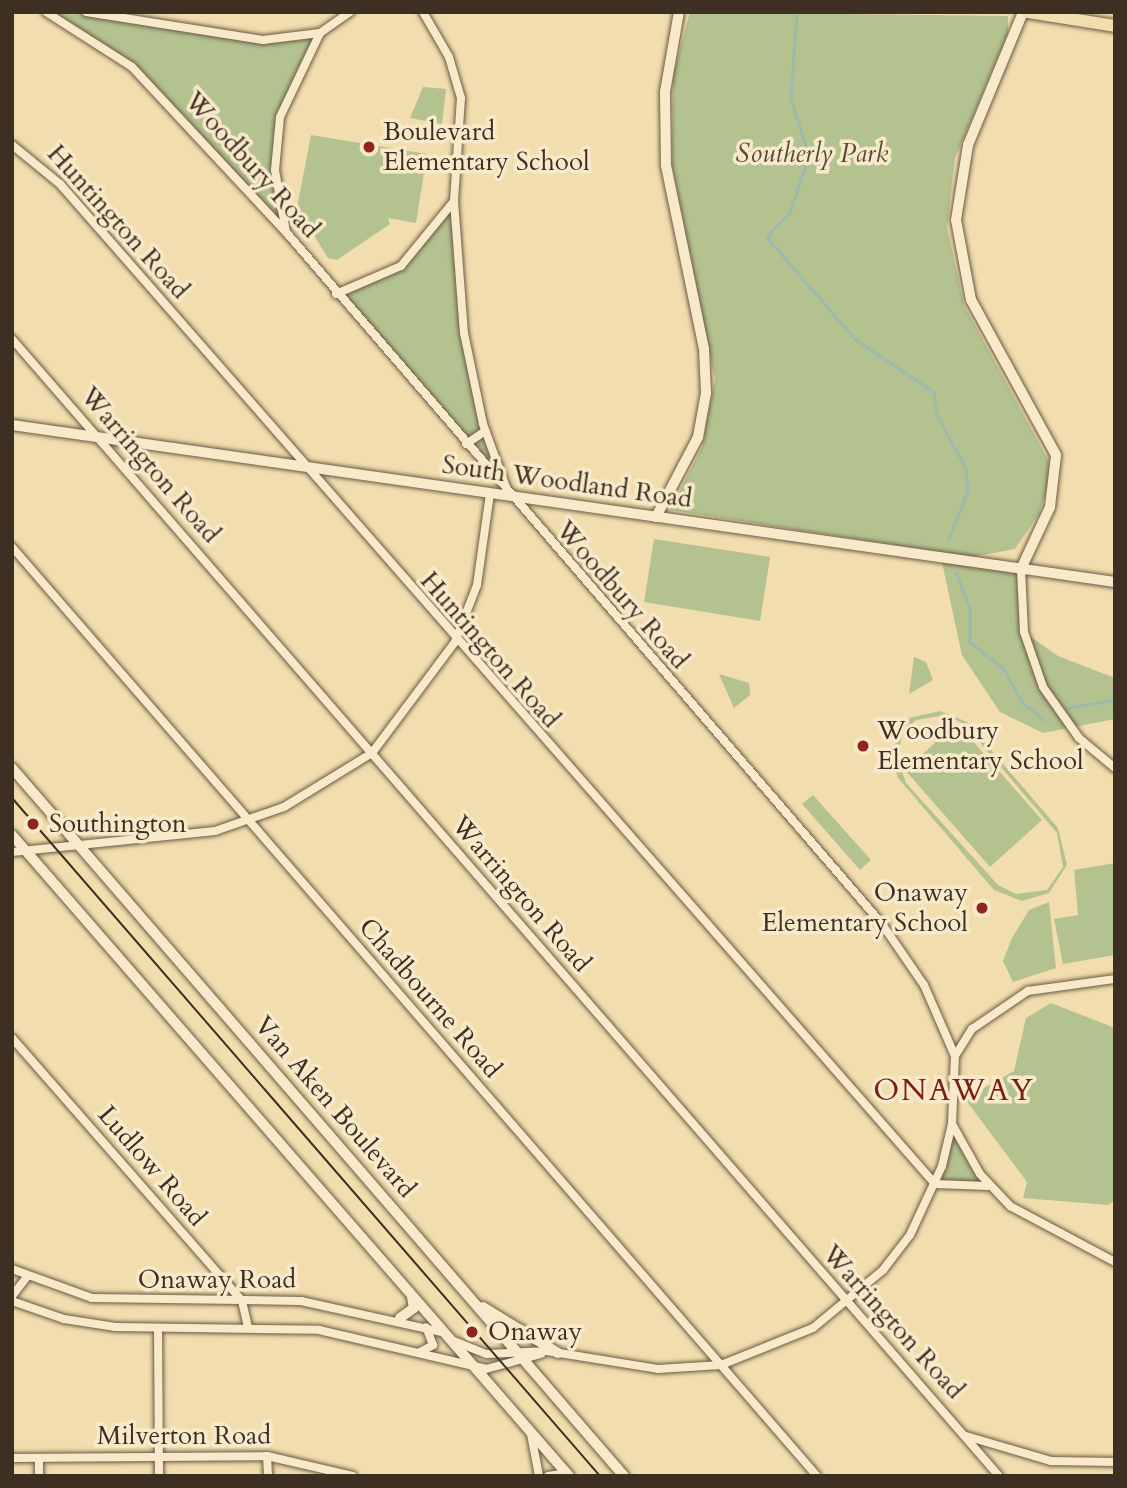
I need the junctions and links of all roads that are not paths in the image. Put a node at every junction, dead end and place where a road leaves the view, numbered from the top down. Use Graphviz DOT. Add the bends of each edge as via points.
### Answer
graph roads {
  1 [pos="46,12"];
  2 [pos="86,12"];
  3 [pos="350,12"];
  4 [pos="679,12"];
  5 [pos="1026,12"];
  6 [pos="422,14"];
  7 [pos="1115,26"];
  8 [pos="320,33"];
  9 [pos="12,145"];
  10 [pos="454,201"];
  11 [pos="286,232"];
  12 [pos="336,294"];
  13 [pos="12,339"];
  14 [pos="12,425"];
  15 [pos="485,431"];
  16 [pos="98,438"];
  17 [pos="466,444"];
  18 [pos="305,468"];
  19 [pos="490,494"];
  20 [pos="509,497"];
  21 [pos="656,517"];
  22 [pos="12,547"];
  23 [pos="1021,569"];
  24 [pos="1115,582"];
  25 [pos="455,642"];
  26 [pos="372,752"];
  27 [pos="12,768"];
  28 [pos="1115,768"];
  29 [pos="248,820"];
  30 [pos="12,835"];
  31 [pos="81,848"];
  32 [pos="25,850"];
  33 [pos="12,852"];
  34 [pos="1115,979"];
  35 [pos="12,1038"];
  36 [pos="955,1056"];
  37 [pos="952,1124"];
  38 [pos="935,1184"];
  39 [pos="988,1186"];
  40 [pos="1115,1262"];
  41 [pos="12,1269"];
  42 [pos="26,1278"];
  43 [pos="412,1297"];
  44 [pos="12,1299"];
  45 [pos="242,1301"];
  46 [pos="473,1301"];
  47 [pos="846,1303"];
  48 [pos="400,1318"];
  49 [pos="424,1325"];
  50 [pos="248,1328"];
  51 [pos="158,1329"];
  52 [pos="444,1334"];
  53 [pos="420,1352"];
  54 [pos="553,1352"];
  55 [pos="522,1356"];
  56 [pos="721,1365"];
  57 [pos="473,1368"];
  58 [pos="530,1431"];
  59 [pos="965,1436"];
  60 [pos="267,1456"];
  61 [pos="159,1457"];
  62 [pos="12,1458"];
  63 [pos="39,1458"];
  64 [pos="1115,1462"];
  65 [pos="568,1475"];
  66 [pos="39,1476"];
  67 [pos="159,1476"];
  68 [pos="268,1476"];
  69 [pos="353,1476"];
  70 [pos="539,1476"];
  71 [pos="548,1476"];
  72 [pos="624,1476"];
  73 [pos="817,1476"];
  74 [pos="999,1476"];
  1 -- 11 [label="street, Woodbury Road" via="132,67"];
  2 -- 8 [label="street" via="263,40"];
  3 -- 8 [label="street"];
  4 -- 21 [label="street" via="665,92 665,153 704,349 706,393 698,437"];
  5 -- 7 [label="main road"];
  5 -- 23 [label="street" via="968,145 956,219 971,300 1056,455 1050,507"];
  6 -- 10 [label="street" via="449,57 461,99"];
  8 -- 11 [label="street" via="280,117 275,170"];
  9 -- 18 [label="street, Huntington Road" via="60,184"];
  10 -- 12 [label="street" via="401,266"];
  10 -- 15 [label="street" via="464,333"];
  11 -- 12 [label="street, Woodbury Road"];
  12 -- 17 [label="street, Woodbury Road"];
  13 -- 16 [label="street, Warrington Road"];
  14 -- 16 [label="street, South Woodland Road"];
  15 -- 17 [label="street"];
  15 -- 20 [label="street"];
  16 -- 18 [label="street, South Woodland Road"];
  16 -- 26 [label="street, Warrington Road"];
  17 -- 20 [label="street, Woodbury Road"];
  18 -- 19 [label="street, South Woodland Road"];
  18 -- 25 [label="street, Huntington Road"];
  19 -- 20 [label="street, South Woodland Road"];
  19 -- 25 [label="street" via="477,585"];
  20 -- 21 [label="street, South Woodland Road"];
  20 -- 36 [label="street, Woodbury Road" via="882,924 924,985"];
  21 -- 23 [label="street, South Woodland Road"];
  22 -- 29 [label="street, Chadbourne Road"];
  23 -- 24 [label="street, South Woodland Road"];
  23 -- 28 [label="street" via="1030,660 1065,722"];
  25 -- 26 [label="street"];
  25 -- 38 [label="street, Huntington Road"];
  26 -- 29 [label="street" via="317,790"];
  26 -- 47 [label="street, Warrington Road"];
  27 -- 31 [label="street, Van Aken Boulevard"];
  29 -- 31 [label="street" via="215,831"];
  29 -- 56 [label="street, Chadbourne Road"];
  30 -- 32 [label="street"];
  31 -- 32 [label="street"];
  31 -- 46 [label="street, Van Aken Boulevard"];
  32 -- 33 [label="street"];
  32 -- 43 [label="street"];
  34 -- 36 [label="street" via="1058,982 1010,1000 972,1029"];
  35 -- 45 [label="street, Ludlow Road"];
  36 -- 37 [label="street"];
  37 -- 38 [label="street"];
  37 -- 39 [label="street"];
  38 -- 39 [label="street"];
  38 -- 47 [label="street" via="910,1235"];
  39 -- 40 [label="street" via="1031,1222"];
  41 -- 42 [label="street, Onaway Road"];
  42 -- 44 [label="street"];
  42 -- 45 [label="street, Onaway Road" via="111,1301"];
  43 -- 48 [label="street" via="414,1308"];
  43 -- 52 [label="street"];
  44 -- 51 [label="street, Onaway Road" via="84,1323"];
  45 -- 48 [label="street, Onaway Road" via="301,1301"];
  45 -- 50 [label="street, Ludlow Road"];
  46 -- 54 [label="street"];
  46 -- 55 [label="street, Van Aken Boulevard"];
  47 -- 56 [label="street" via="813,1328"];
  47 -- 59 [label="street, Warrington Road"];
  48 -- 49 [label="street, Onaway Road"];
  49 -- 52 [label="street, Onaway Road"];
  49 -- 53 [label="street" via="433,1345"];
  50 -- 51 [label="street, Onaway Road"];
  50 -- 53 [label="street, Onaway Road" via="319,1330"];
  51 -- 61 [label="street"];
  52 -- 55 [label="street, Onaway Road" via="475,1351"];
  52 -- 57 [label="street"];
  53 -- 57 [label="street, Onaway Road"];
  54 -- 55 [label="street, Onaway Road"];
  54 -- 56 [label="street" via="636,1368"];
  55 -- 57 [label="street, Onaway Road"];
  55 -- 72 [label="street, Van Aken Boulevard"];
  56 -- 73 [label="street, Chadbourne Road"];
  57 -- 58 [label="street"];
  58 -- 65 [label="street"];
  58 -- 70 [label="street"];
  59 -- 64 [label="street" via="1051,1461"];
  59 -- 74 [label="street, Warrington Road"];
  60 -- 61 [label="street, Milverton Road"];
  60 -- 68 [label="street"];
  60 -- 69 [label="street, Milverton Road"];
  61 -- 63 [label="street, Milverton Road"];
  61 -- 67 [label="street"];
  62 -- 63 [label="street, Milverton Road"];
  63 -- 66 [label="street"];
  65 -- 71 [label="street"];
}
